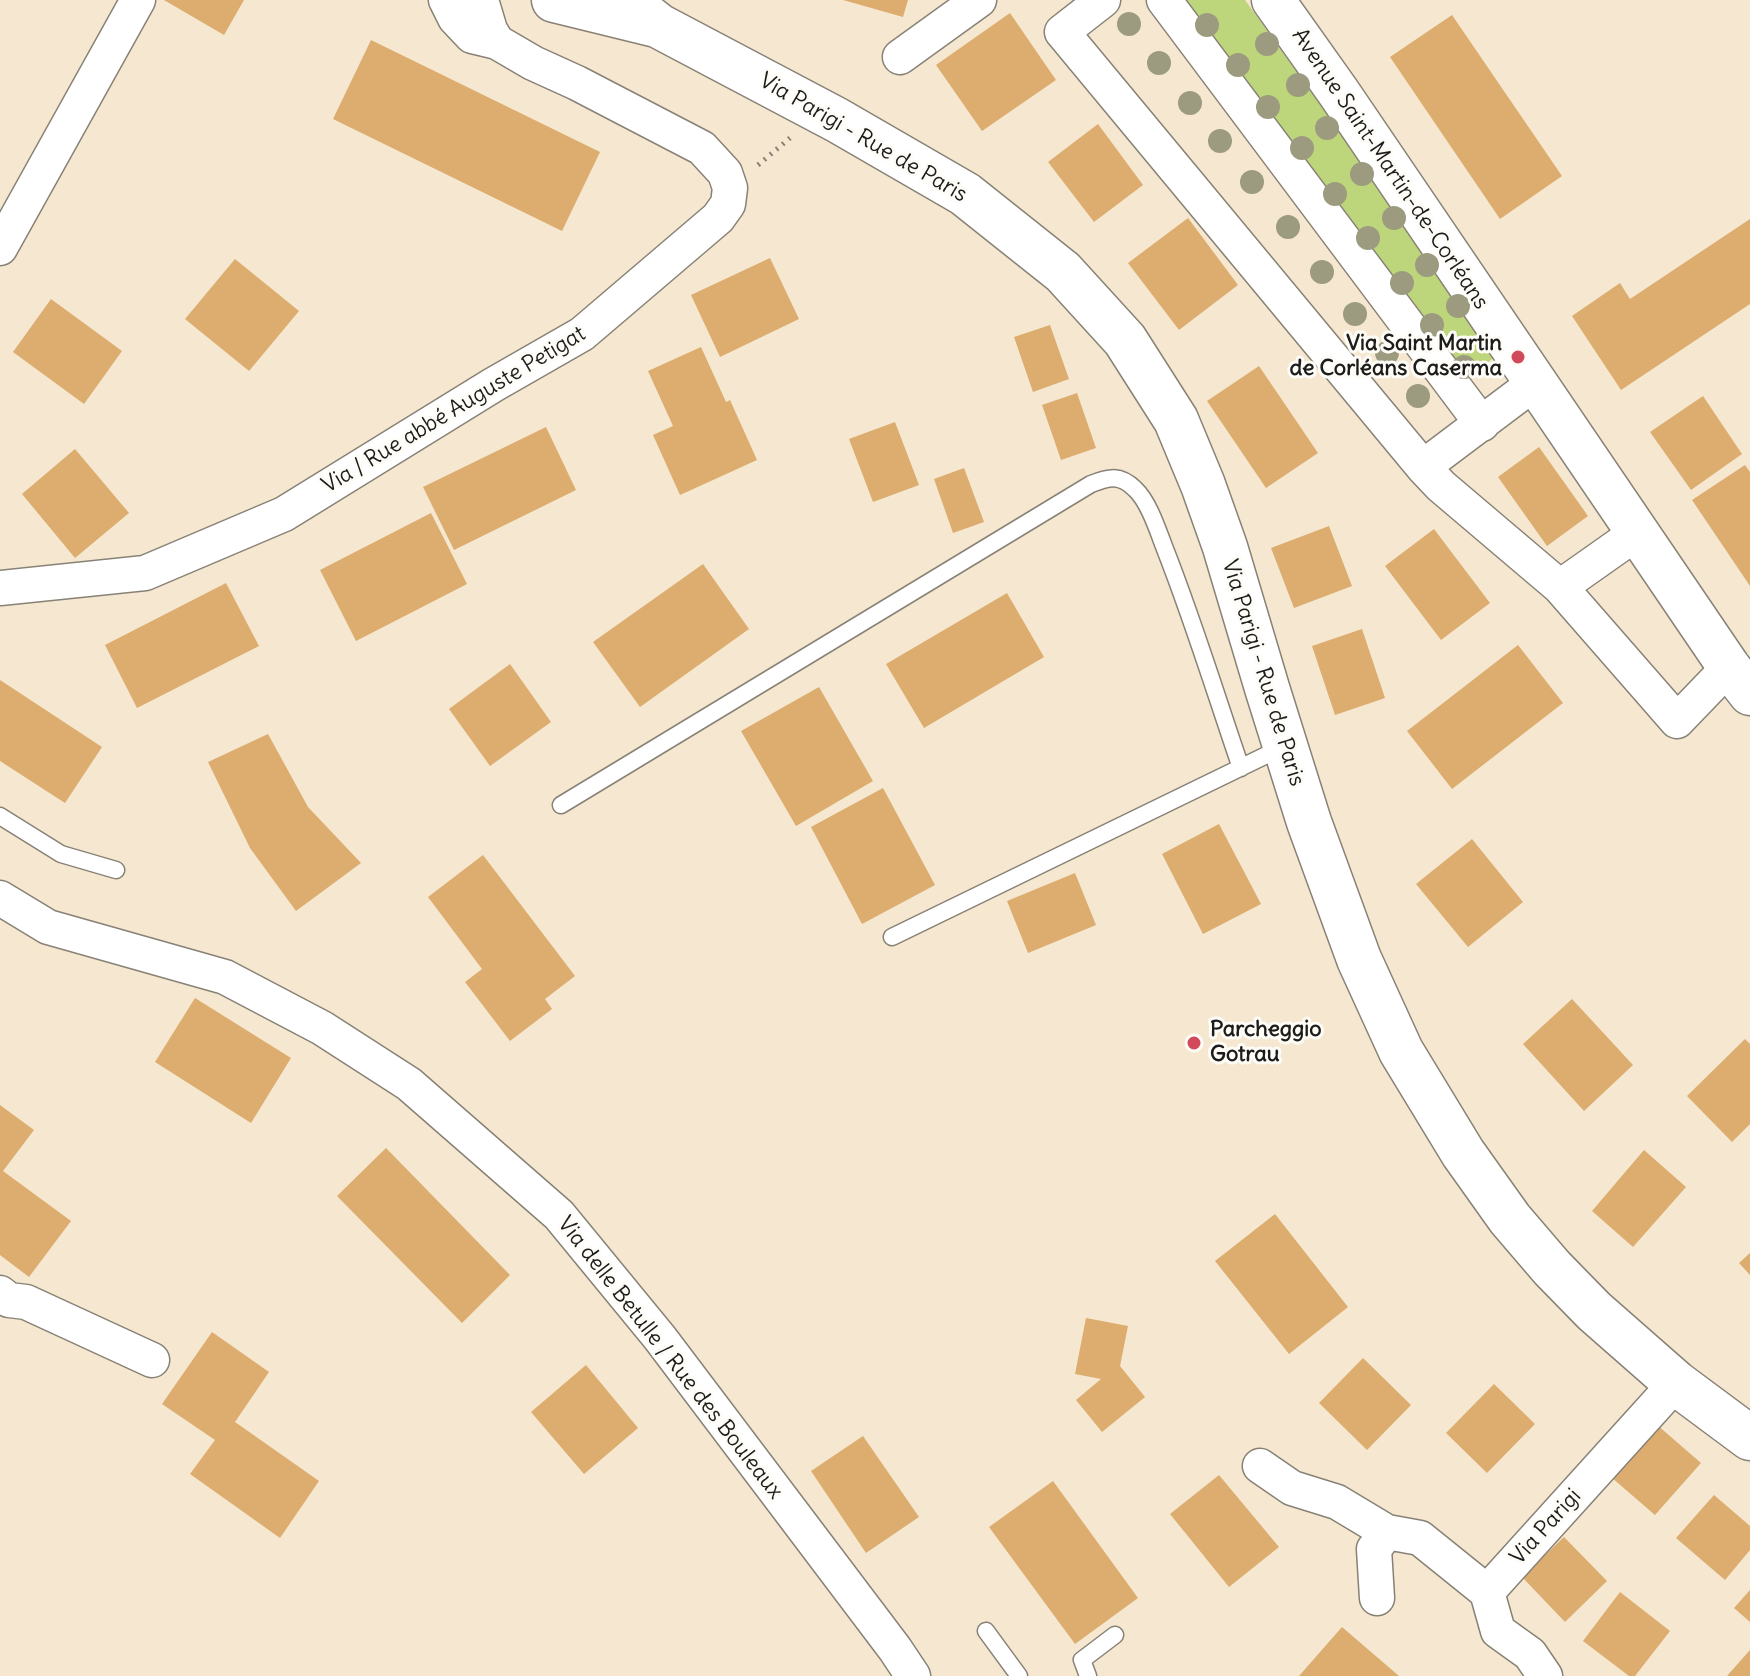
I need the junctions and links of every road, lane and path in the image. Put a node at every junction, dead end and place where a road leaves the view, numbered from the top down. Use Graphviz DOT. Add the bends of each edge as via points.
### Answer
graph roads {
  1 [pos="138,0"];
  2 [pos="446,0"];
  3 [pos="481,0"];
  4 [pos="554,0"];
  5 [pos="979,0"];
  6 [pos="1103,0"];
  7 [pos="1164,0"];
  8 [pos="1273,0"];
  9 [pos="642,13"];
  10 [pos="497,42"];
  11 [pos="900,57"];
  12 [pos="0,248"];
  13 [pos="1536,382"];
  14 [pos="1482,424"];
  15 [pos="1432,477"];
  16 [pos="1638,532"];
  17 [pos="1560,587"];
  18 [pos="0,588"];
  19 [pos="1740,680"];
  20 [pos="1285,747"];
  21 [pos="1241,768"];
  22 [pos="561,805"];
  23 [pos="0,816"];
  24 [pos="116,870"];
  25 [pos="0,898"];
  26 [pos="892,937"];
  27 [pos="0,1293"];
  28 [pos="152,1360"];
  29 [pos="1676,1383"];
  30 [pos="1750,1438"];
  31 [pos="1260,1466"];
  32 [pos="1387,1532"];
  33 [pos="1487,1592"];
  34 [pos="1377,1598"];
  35 [pos="986,1631"];
  36 [pos="1115,1635"];
  37 [pos="913,1676"];
  38 [pos="1019,1676"];
  39 [pos="1088,1676"];
  40 [pos="1545,1676"];
  1 -- 12 [label="street"];
  2 -- 10 [label="street, Via / Rue abbé Auguste Petigat" via="472,36"];
  3 -- 10 [label="street"];
  4 -- 9 [label="main road, Via Parigi - Rue de Paris"];
  5 -- 11 [label="street"];
  6 -- 15 [label="street" via="1062,32"];
  7 -- 14 [label="street"];
  8 -- 13 [label="street, Avenue Saint-Martin-de-Corléans"];
  9 -- 20 [label="main road, Via Parigi - Rue de Paris" via="965,194 1063,272 1125,340 1176,420 1203,485"];
  10 -- 18 [label="street, Via / Rue abbé Auguste Petigat" via="702,148 725,173 730,188 728,204 718,218 582,334 284,514 145,573"];
  13 -- 14 [label="street"];
  13 -- 16 [label="street, Avenue Saint-Martin-de-Corléans"];
  14 -- 15 [label="street"];
  15 -- 17 [label="street"];
  16 -- 17 [label="street"];
  16 -- 19 [label="street, Avenue Saint-Martin-de-Corléans"];
  17 -- 19 [label="street" via="1677,721"];
  20 -- 21 [label="lane"];
  20 -- 29 [label="main road, Via Parigi - Rue de Paris" via="1359,959 1401,1051 1463,1153 1552,1268"];
  21 -- 22 [label="lane" via="1152,515 1137,490 1121,478 1107,478"];
  21 -- 26 [label="lane"];
  23 -- 24 [label="lane" via="61,854"];
  25 -- 37 [label="street, Via delle Betulle / Rue des Bouleaux" via="48,927 225,977 322,1028 409,1084 559,1215 660,1338"];
  27 -- 28 [label="street"];
  29 -- 30 [label="main road, Via Parigi - Rue de Paris"];
  29 -- 33 [label="street, Via Parigi"];
  31 -- 32 [label="street" via="1292,1488 1337,1502"];
  32 -- 33 [label="street" via="1420,1538"];
  32 -- 34 [label="street" via="1374,1549"];
  33 -- 40 [label="street" via="1498,1631 1530,1654"];
  35 -- 38 [label="lane"];
  36 -- 39 [label="lane" via="1082,1660"];
}
